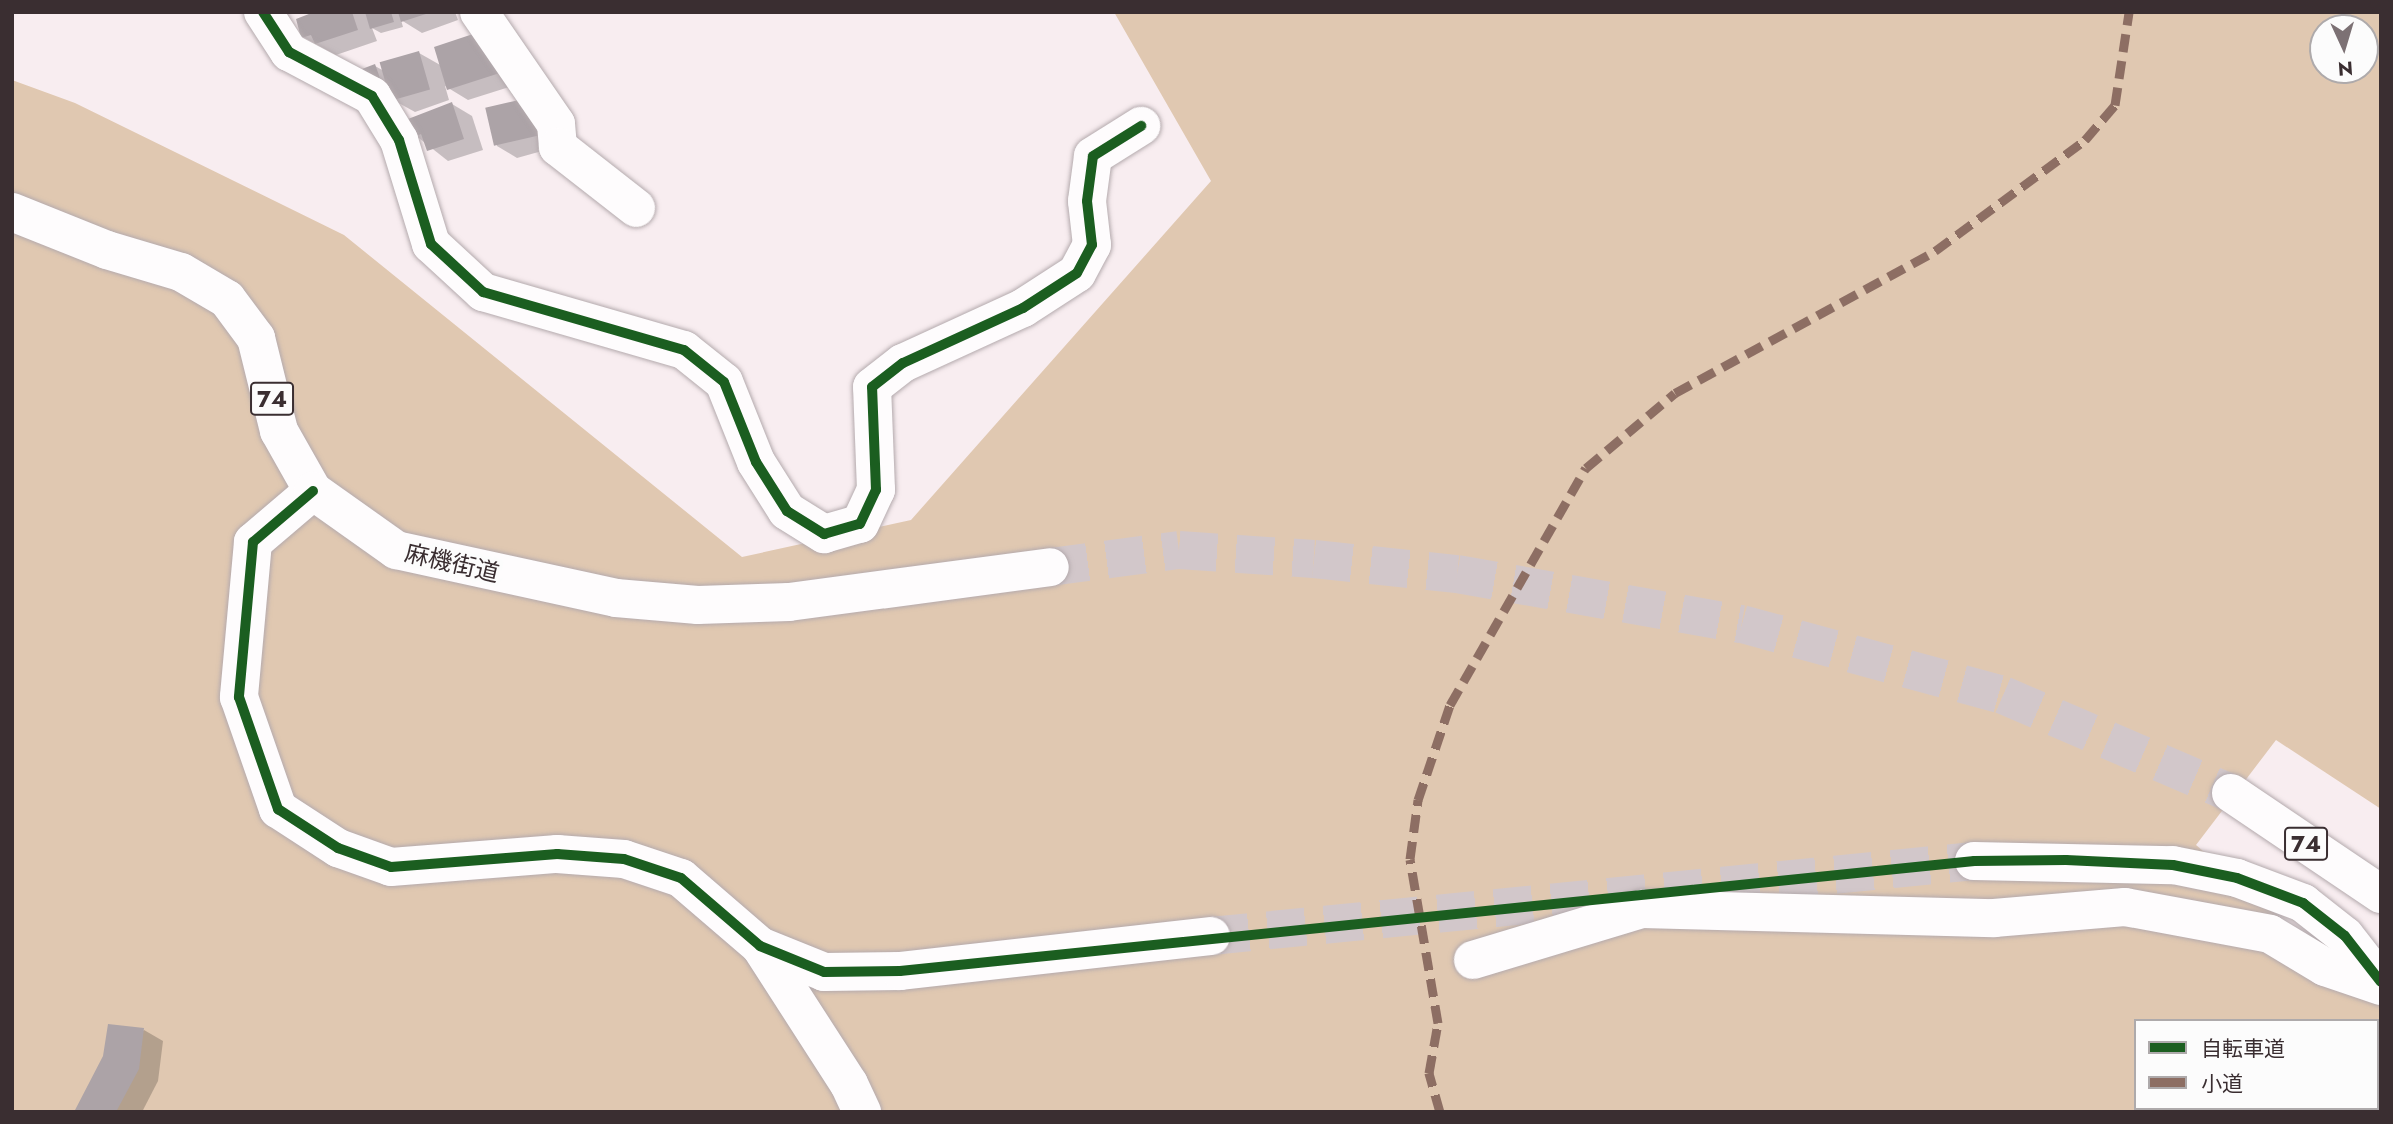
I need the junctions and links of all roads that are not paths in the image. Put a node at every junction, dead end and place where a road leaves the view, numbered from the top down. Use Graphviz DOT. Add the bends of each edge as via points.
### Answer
graph roads {
  1 [pos="264,12"];
  2 [pos="480,12"];
  3 [pos="1141,127"];
  4 [pos="636,208"];
  5 [pos="12,212"];
  6 [pos="313,491"];
  7 [pos="1050,567"];
  8 [pos="2231,793"];
  9 [pos="1973,861"];
  10 [pos="2381,894"];
  11 [pos="1211,936"];
  12 [pos="760,946"];
  13 [pos="1473,960"];
  14 [pos="2381,984"];
  15 [pos="862,1112"];
  1 -- 3 [label="street" via="289,52 372,96 399,140 431,244 482,292 684,350 724,382 756,461 787,511 824,534 860,524 876,490 872,387 903,363 1023,308 1077,273 1092,245 1087,201 1093,156"];
  2 -- 4 [label="street" via="556,124 558,147"];
  5 -- 6 [label="street, 麻機街道 / 74" via="95,246 181,272 227,299 256,338 279,431"];
  6 -- 7 [label="street, 麻機街道 / 74" via="396,551 616,598 789,602"];
  6 -- 12 [label="street" via="253,542 239,697 278,809 338,848 391,867 557,854 624,859 681,878"];
  8 -- 10 [label="street, 74"];
  9 -- 14 [label="street" via="2173,865 2237,878 2303,903 2345,936"];
  11 -- 12 [label="street" via="887,971 824,972"];
  12 -- 15 [label="street" via="849,1084"];
  13 -- 14 [label="street" via="1642,909 1994,918 2125,907 2270,934 2325,967"];
}
